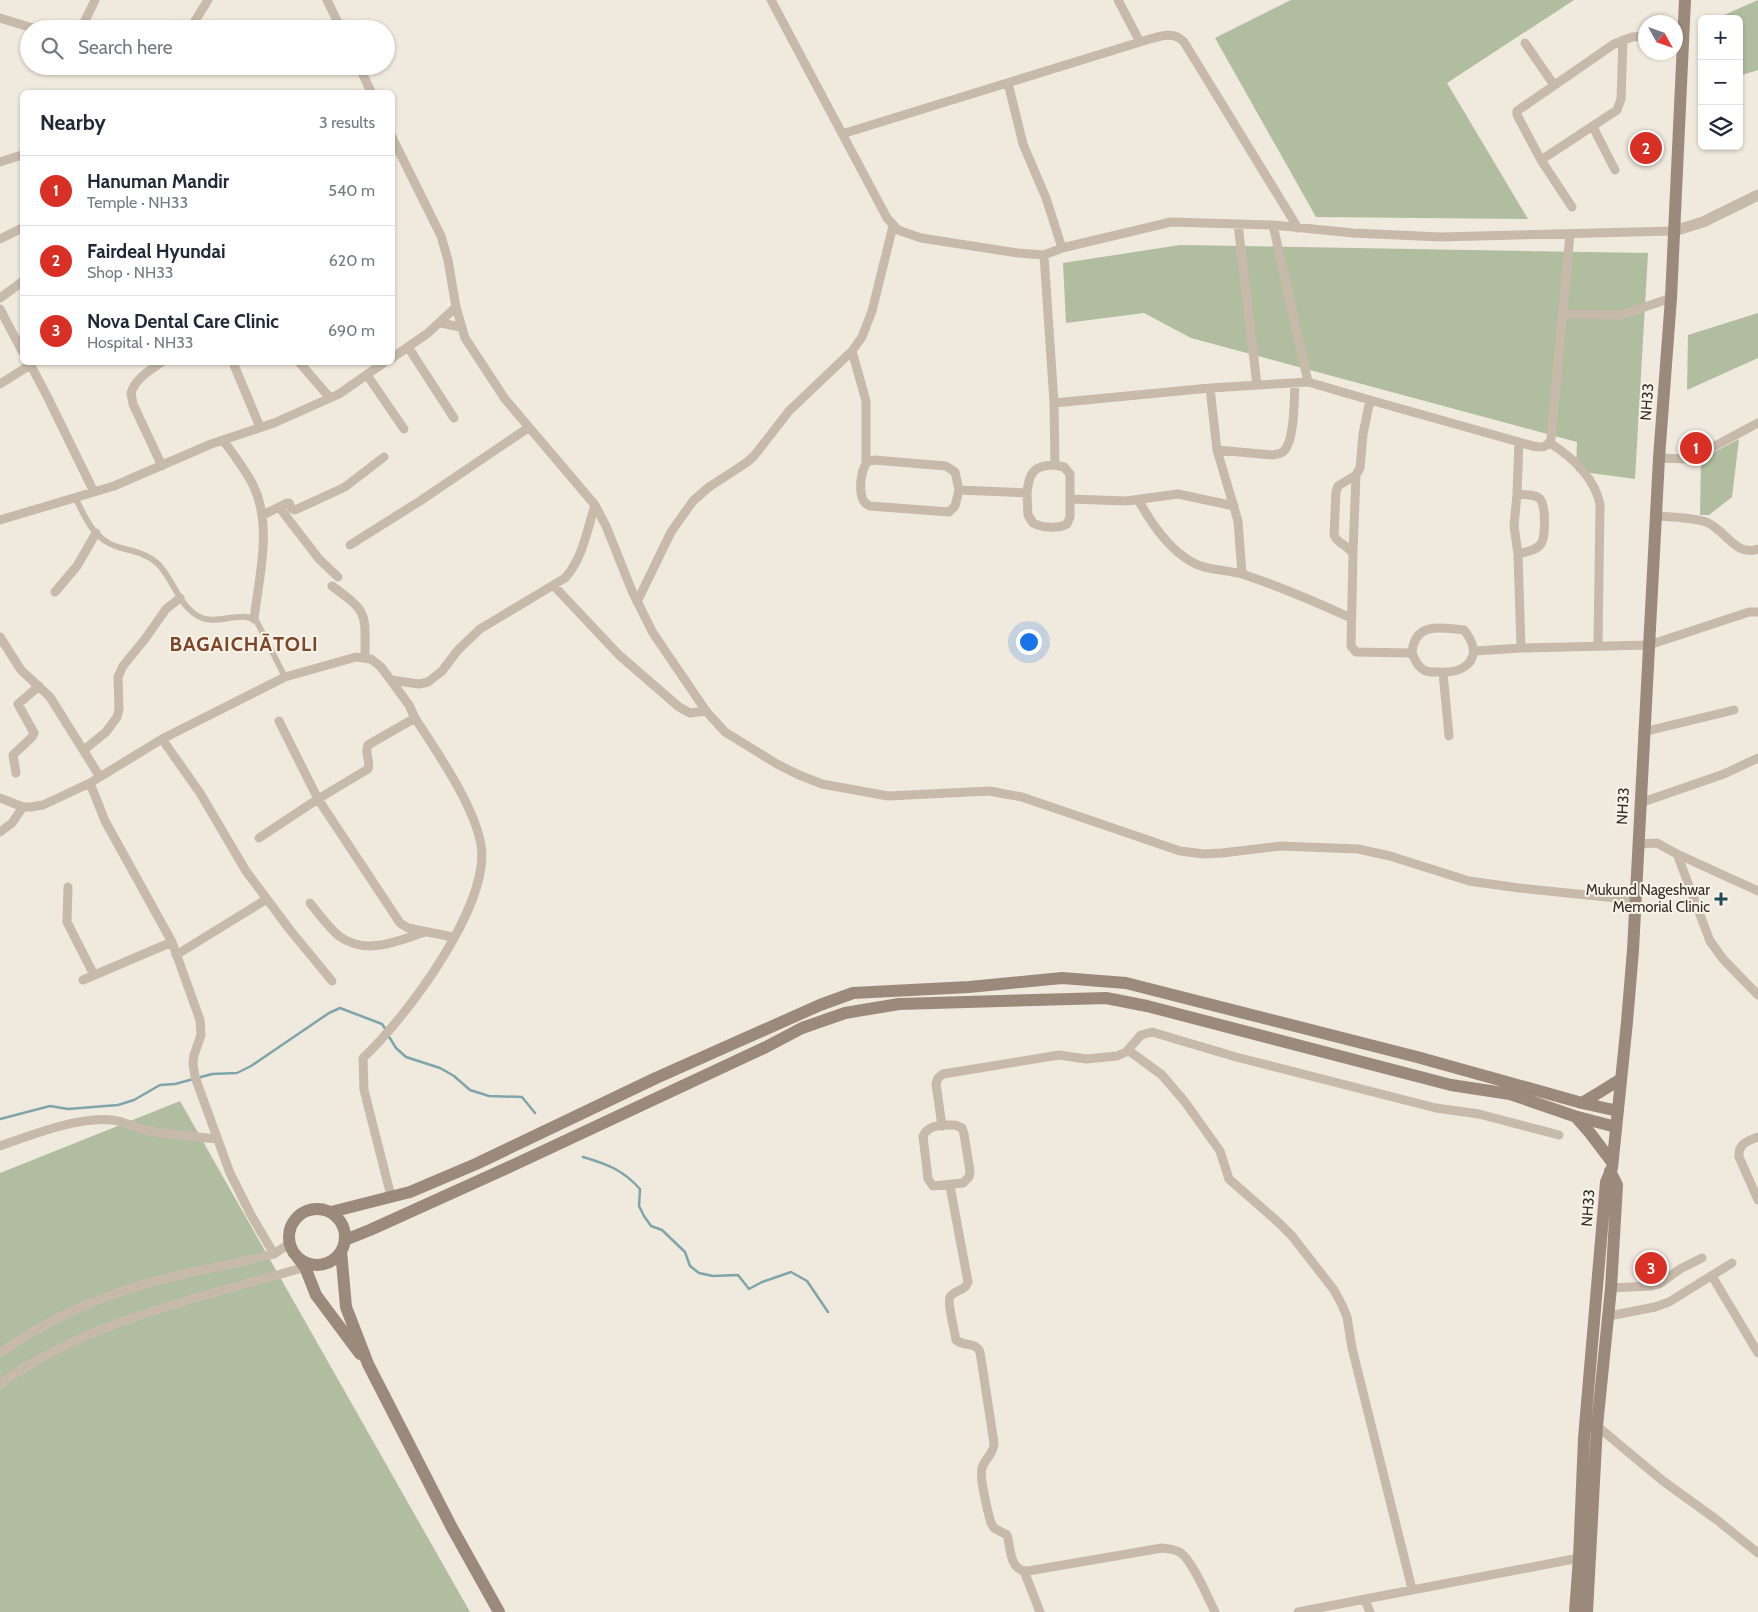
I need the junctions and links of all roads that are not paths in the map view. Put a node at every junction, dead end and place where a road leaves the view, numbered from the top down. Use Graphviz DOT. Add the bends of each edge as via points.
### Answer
graph roads {
  1 [pos="95,0"];
  2 [pos="208,0"];
  3 [pos="327,0"];
  4 [pos="771,0"];
  5 [pos="1118,0"];
  6 [pos="1685,0"];
  7 [pos="1683,15"];
  8 [pos="0,18"];
  9 [pos="85,20"];
  10 [pos="196,20"];
  11 [pos="337,20"];
  12 [pos="20,24"];
  13 [pos="1638,37"];
  14 [pos="1623,40"];
  15 [pos="1140,42"];
  16 [pos="1526,42"];
  17 [pos="1679,60"];
  18 [pos="363,75"];
  19 [pos="1008,83"];
  20 [pos="1554,85"];
  21 [pos="370,90"];
  22 [pos="1593,127"];
  23 [pos="842,134"];
  24 [pos="395,143"];
  25 [pos="20,156"];
  26 [pos="1541,160"];
  27 [pos="0,162"];
  28 [pos="1615,170"];
  29 [pos="1758,195"];
  30 [pos="1572,207"];
  31 [pos="1238,224"];
  32 [pos="1273,225"];
  33 [pos="893,226"];
  34 [pos="1298,228"];
  35 [pos="20,229"];
  36 [pos="1674,231"];
  37 [pos="1570,234"];
  38 [pos="0,239"];
  39 [pos="1062,248"];
  40 [pos="1044,256"];
  41 [pos="20,283"];
  42 [pos="0,298"];
  43 [pos="1671,298"];
  44 [pos="456,307"];
  45 [pos="0,309"];
  46 [pos="1562,314"];
  47 [pos="441,322"];
  48 [pos="460,326"];
  49 [pos="20,347"];
  50 [pos="408,347"];
  51 [pos="852,351"];
  52 [pos="395,356"];
  53 [pos="28,365"];
  54 [pos="30,365"];
  55 [pos="158,365"];
  56 [pos="302,365"];
  57 [pos="381,365"];
  58 [pos="234,366"];
  59 [pos="367,375"];
  60 [pos="1308,382"];
  61 [pos="1295,383"];
  62 [pos="0,384"];
  63 [pos="1257,385"];
  64 [pos="1210,388"];
  65 [pos="330,398"];
  66 [pos="1370,400"];
  67 [pos="1054,403"];
  68 [pos="454,418"];
  69 [pos="1758,423"];
  70 [pos="260,427"];
  71 [pos="528,428"];
  72 [pos="404,429"];
  73 [pos="224,440"];
  74 [pos="1519,442"];
  75 [pos="1550,443"];
  76 [pos="1217,450"];
  77 [pos="384,457"];
  78 [pos="1659,458"];
  79 [pos="866,464"];
  80 [pos="1055,465"];
  81 [pos="162,466"];
  82 [pos="1356,475"];
  83 [pos="959,490"];
  84 [pos="94,492"];
  85 [pos="1027,493"];
  86 [pos="1518,494"];
  87 [pos="75,498"];
  88 [pos="1070,498"];
  89 [pos="1139,500"];
  90 [pos="594,505"];
  91 [pos="1234,506"];
  92 [pos="279,507"];
  93 [pos="263,516"];
  94 [pos="1656,516"];
  95 [pos="0,520"];
  96 [pos="96,533"];
  97 [pos="350,545"];
  98 [pos="1758,549"];
  99 [pos="1352,552"];
  100 [pos="1518,554"];
  101 [pos="1242,574"];
  102 [pos="338,577"];
  103 [pos="332,586"];
  104 [pos="554,586"];
  105 [pos="55,592"];
  106 [pos="180,598"];
  107 [pos="637,602"];
  108 [pos="1758,612"];
  109 [pos="1351,618"];
  110 [pos="254,619"];
  111 [pos="0,637"];
  112 [pos="1648,645"];
  113 [pos="1598,646"];
  114 [pos="1521,648"];
  115 [pos="1474,651"];
  116 [pos="1412,653"];
  117 [pos="365,657"];
  118 [pos="1443,673"];
  119 [pos="285,677"];
  120 [pos="391,680"];
  121 [pos="39,686"];
  122 [pos="706,710"];
  123 [pos="1734,710"];
  124 [pos="415,718"];
  125 [pos="279,721"];
  126 [pos="1643,732"];
  127 [pos="1449,736"];
  128 [pos="162,739"];
  129 [pos="84,750"];
  130 [pos="1758,758"];
  131 [pos="16,773"];
  132 [pos="100,777"];
  133 [pos="90,783"];
  134 [pos="0,798"];
  135 [pos="318,799"];
  136 [pos="1640,803"];
  137 [pos="23,807"];
  138 [pos="0,832"];
  139 [pos="259,838"];
  140 [pos="1638,844"];
  141 [pos="1677,854"];
  142 [pos="68,887"];
  143 [pos="1758,891"];
  144 [pos="267,899"];
  145 [pos="1635,900"];
  146 [pos="310,904"];
  147 [pos="428,932"];
  148 [pos="453,937"];
  149 [pos="172,942"];
  150 [pos="176,954"];
  151 [pos="94,975"];
  152 [pos="83,980"];
  153 [pos="332,981"];
  154 [pos="1758,995"];
  155 [pos="1128,1050"];
  156 [pos="1621,1080"];
  157 [pos="1582,1103"];
  158 [pos="1618,1111"];
  159 [pos="1574,1116"];
  160 [pos="942,1126"];
  161 [pos="1616,1127"];
  162 [pos="1559,1135"];
  163 [pos="1758,1137"];
  164 [pos="218,1139"];
  165 [pos="0,1146"];
  166 [pos="1611,1166"];
  167 [pos="950,1186"];
  168 [pos="391,1196"];
  169 [pos="1758,1200"];
  170 [pos="331,1212"];
  171 [pos="343,1245"];
  172 [pos="292,1249"];
  173 [pos="274,1254"];
  174 [pos="1702,1258"];
  175 [pos="1732,1262"];
  176 [pos="305,1267"];
  177 [pos="1712,1276"];
  178 [pos="1611,1288"];
  179 [pos="1608,1316"];
  180 [pos="0,1352"];
  181 [pos="1758,1353"];
  182 [pos="368,1364"];
  183 [pos="0,1384"];
  184 [pos="1597,1426"];
  185 [pos="1758,1553"];
  186 [pos="1579,1558"];
  187 [pos="1024,1571"];
  188 [pos="1412,1589"];
  189 [pos="1365,1600"];
  190 [pos="498,1612"];
  191 [pos="1040,1612"];
  192 [pos="1215,1612"];
  193 [pos="1298,1612"];
  194 [pos="1370,1612"];
  195 [pos="1575,1612"];
  196 [pos="1587,1612"];
  1 -- 9 [label="street"];
  2 -- 10 [label="street"];
  3 -- 11 [label="street"];
  4 -- 23 [label="street"];
  5 -- 15 [label="street"];
  6 -- 7 [label="main road, NH33"];
  8 -- 12 [label="street"];
  13 -- 14 [label="street"];
  14 -- 20 [label="street"];
  14 -- 22 [label="street" via="1620,105 1613,114"];
  15 -- 19 [label="street"];
  15 -- 34 [label="street" via="1170,34 1184,42"];
  16 -- 20 [label="street"];
  17 -- 36 [label="main road, NH33"];
  18 -- 21 [label="street"];
  19 -- 23 [label="street"];
  19 -- 39 [label="street" via="1023,144 1046,198"];
  20 -- 26 [label="street" via="1517,113"];
  22 -- 26 [label="street"];
  22 -- 28 [label="street"];
  23 -- 33 [label="street"];
  24 -- 44 [label="street" via="441,236"];
  25 -- 27 [label="street"];
  26 -- 30 [label="street"];
  29 -- 36 [label="street" via="1703,222"];
  31 -- 32 [label="street"];
  31 -- 39 [label="street" via="1171,222"];
  31 -- 63 [label="street"];
  32 -- 34 [label="street"];
  32 -- 60 [label="street"];
  33 -- 40 [label="street" via="921,238"];
  33 -- 51 [label="street" via="869,321"];
  34 -- 37 [label="street" via="1441,237"];
  35 -- 38 [label="street"];
  36 -- 37 [label="street"];
  36 -- 43 [label="main road, NH33"];
  37 -- 46 [label="street"];
  39 -- 40 [label="street"];
  40 -- 67 [label="street"];
  41 -- 42 [label="street"];
  43 -- 46 [label="street" via="1620,315"];
  43 -- 78 [label="main road, NH33"];
  44 -- 47 [label="street"];
  44 -- 48 [label="street"];
  45 -- 49 [label="street"];
  46 -- 75 [label="street"];
  47 -- 48 [label="street"];
  47 -- 50 [label="street"];
  48 -- 71 [label="street" via="505,399"];
  50 -- 52 [label="street"];
  50 -- 68 [label="street"];
  51 -- 79 [label="street" via="866,401"];
  51 -- 107 [label="street" via="789,411 754,456 693,501 671,532"];
  53 -- 62 [label="street"];
  54 -- 84 [label="street"];
  55 -- 81 [label="street" via="142,377 131,393"];
  56 -- 65 [label="street"];
  57 -- 59 [label="street"];
  58 -- 70 [label="street"];
  59 -- 65 [label="street"];
  59 -- 72 [label="street"];
  60 -- 61 [label="street"];
  60 -- 66 [label="street"];
  61 -- 63 [label="street"];
  61 -- 76 [label="street" via="1291,436 1284,451 1273,455"];
  63 -- 64 [label="street"];
  64 -- 67 [label="street"];
  64 -- 76 [label="street"];
  65 -- 70 [label="street"];
  66 -- 74 [label="street"];
  66 -- 82 [label="street" via="1360,468"];
  67 -- 80 [label="street"];
  69 -- 78 [label="street" via="1687,459"];
  70 -- 73 [label="street"];
  71 -- 90 [label="street"];
  71 -- 97 [label="street"];
  73 -- 81 [label="street"];
  73 -- 93 [label="street" via="253,486"];
  74 -- 75 [label="street" via="1544,447"];
  74 -- 86 [label="street"];
  75 -- 113 [label="street" via="1575,462 1594,488 1600,504"];
  76 -- 91 [label="street"];
  77 -- 92 [label="street" via="336,491 295,510 288,503"];
  78 -- 94 [label="main road, NH33"];
  79 -- 83 [label="street" via="880,460 946,466 956,472"];
  79 -- 83 [label="street" via="861,497 864,504 870,506 949,512 955,506"];
  80 -- 85 [label="street" via="1034,471 1028,479"];
  80 -- 88 [label="street" via="1069,472"];
  81 -- 84 [label="street"];
  82 -- 99 [label="street"];
  82 -- 99 [label="street" via="1337,489 1334,532 1336,540"];
  83 -- 85 [label="street"];
  84 -- 87 [label="street"];
  85 -- 88 [label="street" via="1029,518 1044,527 1067,524"];
  86 -- 100 [label="street" via="1514,526"];
  86 -- 100 [label="street" via="1540,499 1544,523 1544,538 1540,545"];
  87 -- 95 [label="street"];
  87 -- 96 [label="street"];
  88 -- 89 [label="street"];
  89 -- 91 [label="street" via="1178,494"];
  89 -- 101 [label="street" via="1156,529 1188,560 1203,567"];
  90 -- 104 [label="street" via="576,563"];
  90 -- 107 [label="street"];
  91 -- 101 [label="street"];
  92 -- 93 [label="street"];
  92 -- 102 [label="street" via="319,559"];
  93 -- 110 [label="street" via="264,542"];
  94 -- 98 [label="street" via="1705,522 1721,531 1739,548"];
  94 -- 112 [label="main road, NH33"];
  96 -- 105 [label="street" via="77,566"];
  96 -- 106 [label="street" via="108,543 156,562"];
  99 -- 109 [label="street"];
  100 -- 114 [label="street"];
  101 -- 109 [label="street" via="1294,592"];
  103 -- 117 [label="street" via="364,615"];
  104 -- 120 [label="street" via="480,630 428,682"];
  104 -- 122 [label="street" via="619,656 679,707 690,713"];
  106 -- 110 [label="street" via="205,620"];
  106 -- 129 [label="street" via="166,609 123,666 118,677 119,709 115,721"];
  107 -- 122 [label="street" via="653,633"];
  108 -- 112 [label="street" via="1749,612"];
  109 -- 116 [label="street" via="1351,646 1356,652"];
  110 -- 119 [label="street"];
  111 -- 121 [label="street" via="21,670"];
  112 -- 113 [label="street"];
  112 -- 126 [label="main road, NH33"];
  113 -- 114 [label="street"];
  114 -- 115 [label="street"];
  115 -- 116 [label="street" via="1472,640 1464,630 1445,627 1425,629 1417,635"];
  115 -- 118 [label="street" via="1469,664 1459,671"];
  116 -- 118 [label="street" via="1418,666 1426,672"];
  117 -- 119 [label="street"];
  117 -- 120 [label="street" via="376,662"];
  118 -- 127 [label="street"];
  119 -- 128 [label="street"];
  120 -- 124 [label="street"];
  121 -- 129 [label="street" via="50,697"];
  121 -- 131 [label="street" via="18,704 34,733 13,755"];
  122 -- 145 [label="street" via="725,732 799,776 822,784 888,796 990,791 1022,797 1180,851 1222,853 1281,846 1358,849 1469,881"];
  123 -- 126 [label="street"];
  124 -- 135 [label="street" via="371,743 366,750 368,769"];
  124 -- 148 [label="street" via="470,810 481,845 478,880"];
  125 -- 135 [label="street"];
  126 -- 136 [label="main road, NH33"];
  128 -- 132 [label="street"];
  128 -- 144 [label="street"];
  129 -- 132 [label="street"];
  130 -- 136 [label="street" via="1724,774"];
  132 -- 133 [label="street"];
  133 -- 137 [label="street" via="43,805"];
  133 -- 149 [label="street" via="105,821"];
  134 -- 137 [label="street"];
  135 -- 139 [label="street"];
  135 -- 147 [label="street" via="400,922 408,928"];
  136 -- 140 [label="main road, NH33"];
  137 -- 138 [label="street" via="12,823"];
  140 -- 141 [label="street" via="1657,843"];
  140 -- 145 [label="main road, NH33"];
  141 -- 143 [label="street"];
  141 -- 154 [label="street" via="1710,941"];
  142 -- 151 [label="street" via="67,922"];
  144 -- 150 [label="street"];
  144 -- 153 [label="street"];
  145 -- 156 [label="main road, NH33" via="1631,986"];
  146 -- 147 [label="street" via="338,935 356,944 384,945"];
  147 -- 148 [label="street"];
  148 -- 168 [label="street" via="422,989 398,1021 362,1058 364,1090"];
  149 -- 150 [label="street"];
  149 -- 151 [label="street"];
  150 -- 164 [label="street" via="200,1020 201,1035 193,1063"];
  151 -- 152 [label="street"];
  155 -- 160 [label="street" via="1117,1056 1086,1059 1059,1055 942,1074 936,1084"];
  155 -- 162 [label="street" via="1141,1035 1152,1032 1436,1108 1479,1114"];
  155 -- 188 [label="street" via="1162,1075 1185,1102 1220,1151 1230,1179 1292,1236 1342,1305"];
  156 -- 157 [label="main road"];
  156 -- 158 [label="main road, NH33"];
  157 -- 158 [label="main road"];
  157 -- 168 [label="main road" via="1407,1054 1126,983 1062,978 853,993 656,1078 476,1164 410,1192"];
  158 -- 161 [label="main road, NH33"];
  159 -- 161 [label="main road"];
  159 -- 166 [label="main road" via="1596,1139"];
  159 -- 171 [label="main road" via="1510,1094 1451,1085 1106,998 899,1004 844,1013 802,1028"];
  160 -- 167 [label="street" via="962,1128 970,1171 966,1182"];
  160 -- 167 [label="street" via="926,1130 922,1136 923,1147 929,1183"];
  161 -- 166 [label="main road, NH33"];
  163 -- 169 [label="street" via="1743,1143 1738,1152"];
  164 -- 165 [label="street" via="145,1130 104,1120 45,1131"];
  164 -- 173 [label="street" via="230,1173"];
  166 -- 178 [label="main road" via="1617,1185"];
  166 -- 186 [label="main road, NH33" via="1606,1182 1590,1355"];
  167 -- 187 [label="street" via="968,1282 949,1301 956,1340 974,1345 980,1352 994,1443 981,1471 990,1521 994,1528 1007,1534 1014,1564"];
  168 -- 170 [label="main road"];
  170 -- 171 [label="main road" via="344,1229"];
  170 -- 172 [label="main road" via="320,1208 299,1214 288,1233"];
  171 -- 172 [label="main road" via="332,1260 318,1265 305,1262"];
  171 -- 182 [label="main road" via="346,1307"];
  172 -- 173 [label="street"];
  172 -- 176 [label="main road"];
  173 -- 180 [label="street" via="158,1280 90,1303"];
  174 -- 178 [label="street" via="1659,1284"];
  175 -- 177 [label="street"];
  176 -- 182 [label="main road" via="316,1294"];
  176 -- 183 [label="street" via="145,1312 102,1328 38,1360"];
  177 -- 179 [label="street" via="1669,1302"];
  177 -- 181 [label="street"];
  178 -- 179 [label="main road"];
  179 -- 184 [label="main road"];
  182 -- 190 [label="main road"];
  184 -- 185 [label="street" via="1663,1482"];
  184 -- 196 [label="main road"];
  186 -- 188 [label="street"];
  186 -- 195 [label="main road, NH33"];
  187 -- 191 [label="street"];
  187 -- 192 [label="street" via="1156,1549 1177,1550 1186,1558"];
  188 -- 189 [label="street"];
  189 -- 193 [label="street"];
  189 -- 194 [label="street"];
}
